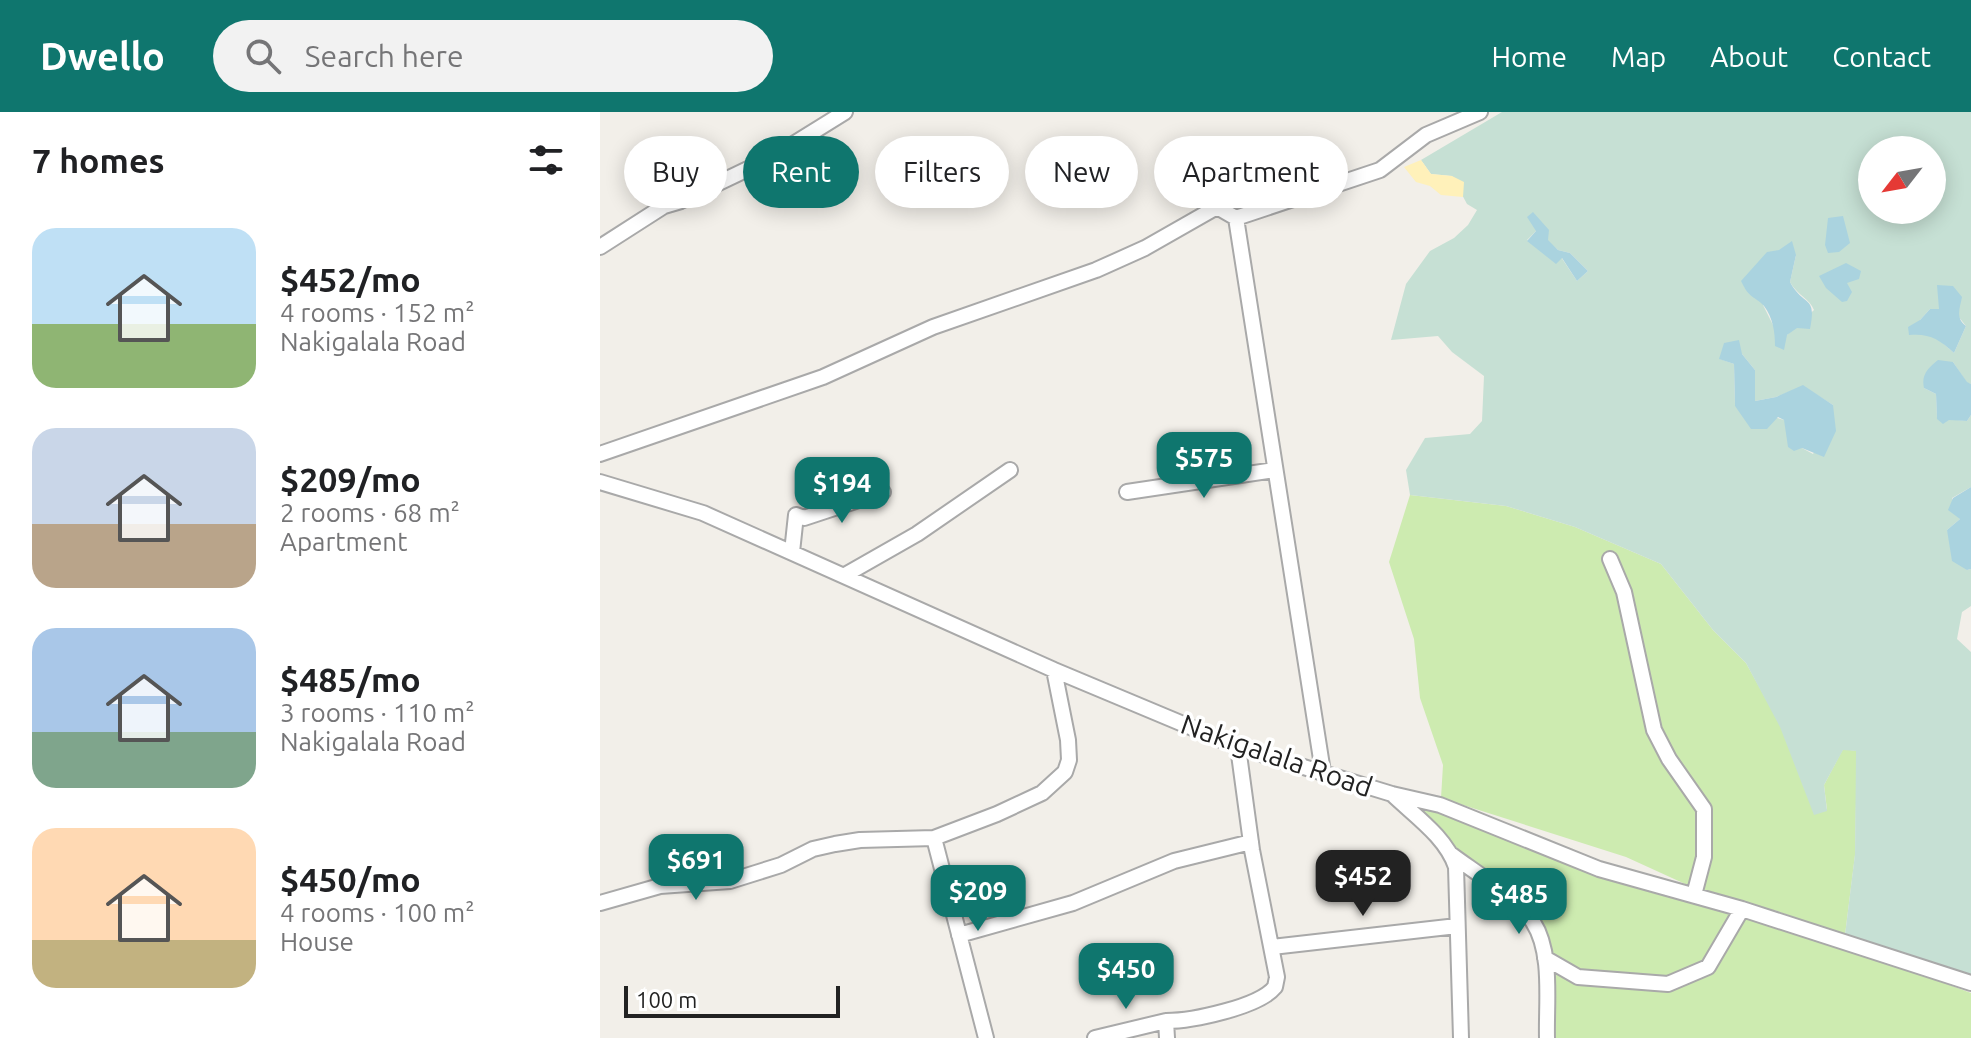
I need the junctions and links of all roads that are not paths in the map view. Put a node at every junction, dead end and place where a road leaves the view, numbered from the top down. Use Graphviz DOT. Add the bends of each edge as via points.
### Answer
graph roads {
  1 [pos="845,112"];
  2 [pos="1480,112"];
  3 [pos="1236,218"];
  4 [pos="600,247"];
  5 [pos="600,454"];
  6 [pos="1010,470"];
  7 [pos="1275,470"];
  8 [pos="600,482"];
  9 [pos="883,492"];
  10 [pos="1127,492"];
  11 [pos="792,552"];
  12 [pos="1610,559"];
  13 [pos="845,575"];
  14 [pos="1054,670"];
  15 [pos="1238,747"];
  16 [pos="1323,772"];
  17 [pos="1392,794"];
  18 [pos="934,838"];
  19 [pos="1251,842"];
  20 [pos="1451,854"];
  21 [pos="1694,895"];
  22 [pos="600,903"];
  23 [pos="1742,909"];
  24 [pos="1457,926"];
  25 [pos="959,935"];
  26 [pos="1272,947"];
  27 [pos="1545,958"];
  28 [pos="1971,983"];
  29 [pos="1166,1021"];
  30 [pos="986,1038"];
  31 [pos="1095,1038"];
  32 [pos="1167,1038"];
  33 [pos="1461,1038"];
  34 [pos="1547,1038"];
  1 -- 4 [label="street" via="771,158 664,206"];
  2 -- 3 [label="street" via="1426,135 1380,170"];
  3 -- 5 [label="street" via="1217,207 1096,270 933,327 823,377"];
  3 -- 7 [label="street"];
  6 -- 13 [label="street" via="917,534"];
  7 -- 10 [label="street"];
  7 -- 16 [label="street"];
  8 -- 11 [label="street, Nakigalala Road" via="676,502"];
  9 -- 11 [label="street" via="804,518 796,515"];
  11 -- 13 [label="street, Nakigalala Road"];
  12 -- 21 [label="street" via="1624,592 1654,730 1704,809 1704,857"];
  13 -- 14 [label="street, Nakigalala Road"];
  14 -- 15 [label="street, Nakigalala Road"];
  14 -- 18 [label="street" via="1068,740 1065,772 1028,800"];
  15 -- 16 [label="street, Nakigalala Road"];
  15 -- 19 [label="street"];
  16 -- 17 [label="street, Nakigalala Road"];
  17 -- 20 [label="street"];
  17 -- 21 [label="street, Nakigalala Road" via="1440,805 1599,869"];
  18 -- 22 [label="street" via="835,844 730,881 660,886"];
  18 -- 25 [label="street"];
  19 -- 25 [label="street" via="1174,861 1073,903"];
  19 -- 26 [label="street"];
  20 -- 24 [label="street"];
  20 -- 27 [label="street" via="1528,915"];
  21 -- 23 [label="street, Nakigalala Road"];
  23 -- 27 [label="street" via="1708,967 1668,984 1578,977"];
  23 -- 28 [label="street, Nakigalala Road"];
  24 -- 26 [label="street"];
  24 -- 33 [label="street"];
  25 -- 30 [label="street"];
  26 -- 29 [label="street" via="1277,977 1269,995"];
  27 -- 34 [label="street"];
  29 -- 31 [label="street"];
  29 -- 32 [label="street"];
}
